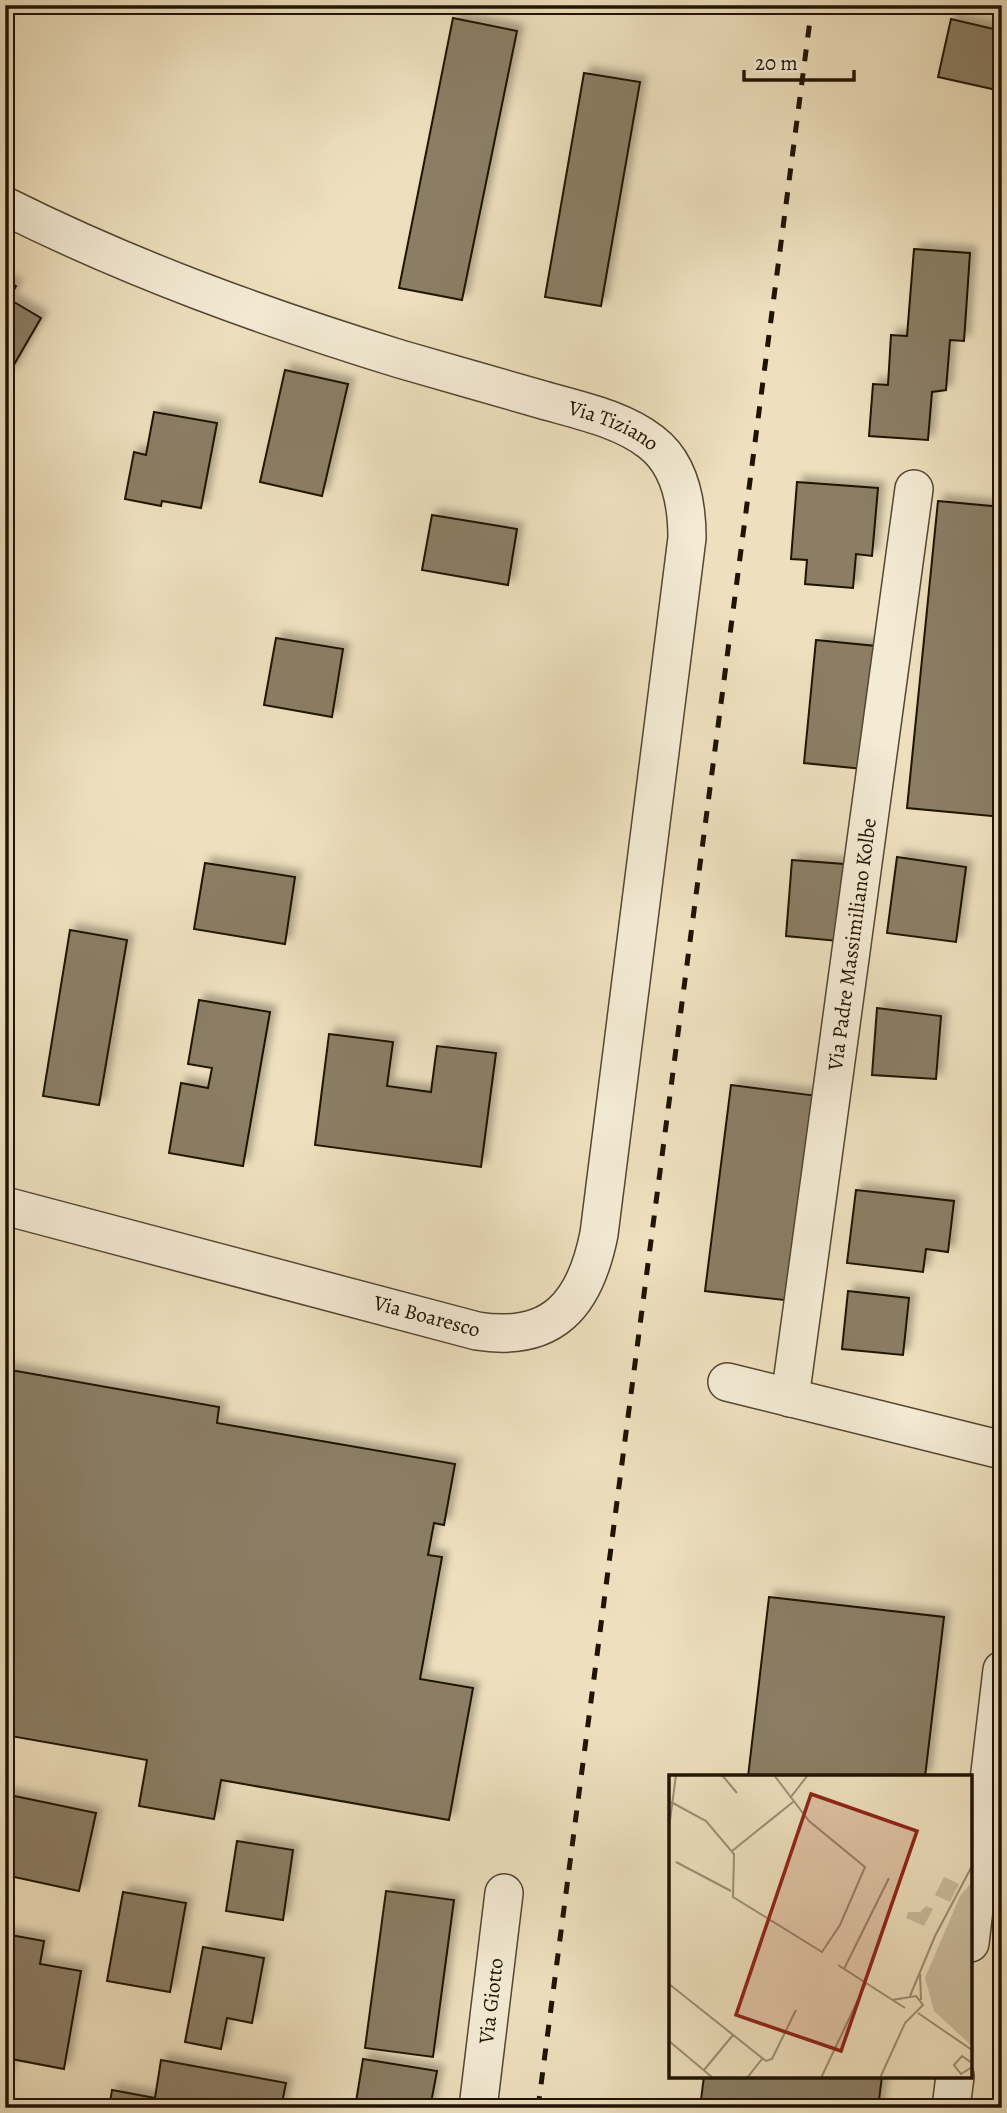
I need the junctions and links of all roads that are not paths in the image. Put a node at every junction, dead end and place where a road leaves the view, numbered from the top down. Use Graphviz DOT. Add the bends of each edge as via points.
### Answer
graph roads {
  1 [pos="5,206"];
  2 [pos="914,489"];
  3 [pos="626,1032"];
  4 [pos="5,1206"];
  5 [pos="727,1382"];
  6 [pos="790,1398"];
  7 [pos="1002,1450"];
  8 [pos="1002,1670"];
  9 [pos="504,1893"];
  10 [pos="972,1926"];
  11 [pos="955,2078"];
  12 [pos="478,2108"];
  13 [pos="951,2108"];
  1 -- 3 [label="street, Via Tiziano" via="114,259 211,297 600,418 644,437 662,453 680,484 687,538"];
  2 -- 6 [label="street, Via Padre Massimiliano Kolbe"];
  3 -- 4 [label="street, Via Boaresco" via="594,1257 571,1305 555,1321 536,1330 514,1334 470,1329"];
  5 -- 6 [label="street"];
  6 -- 7 [label="street"];
  8 -- 10 [label="street"];
  9 -- 12 [label="street, Via Giotto"];
  11 -- 13 [label="street"];
}
